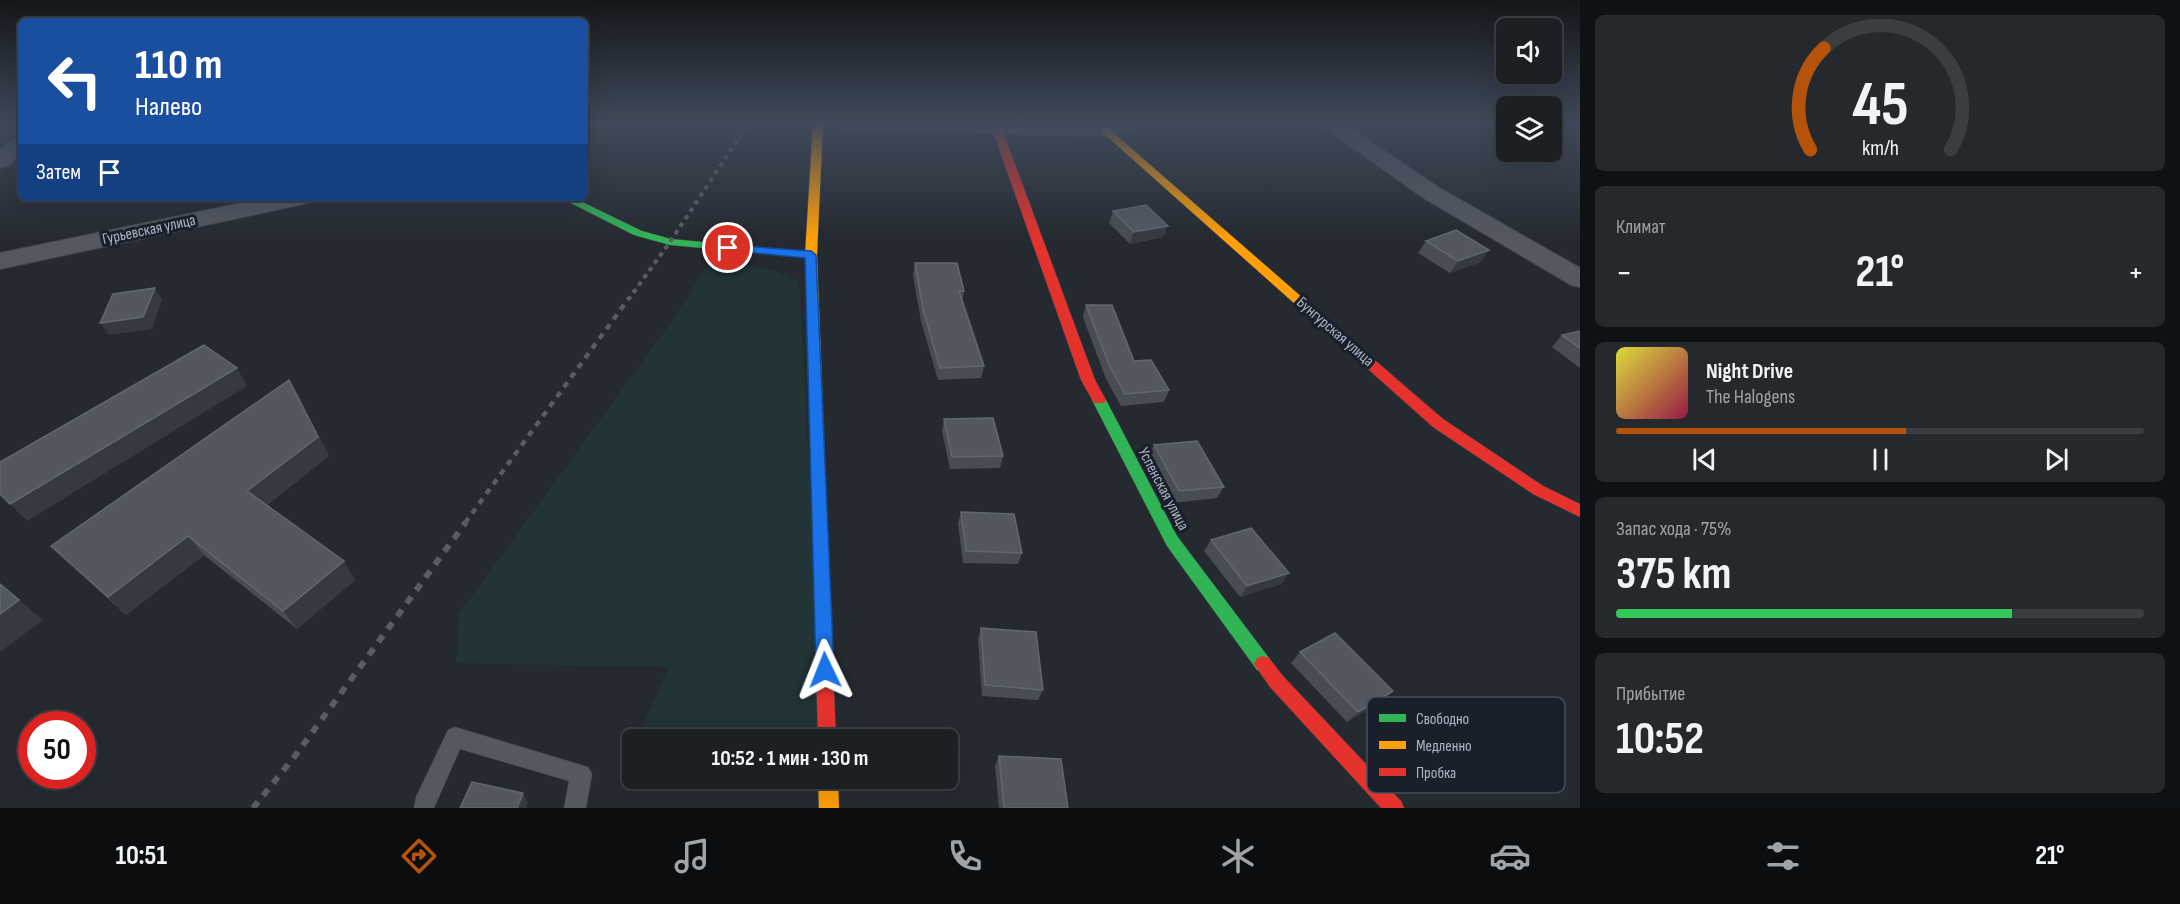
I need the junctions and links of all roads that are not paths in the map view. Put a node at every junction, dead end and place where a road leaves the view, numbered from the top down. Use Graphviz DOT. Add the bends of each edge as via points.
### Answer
graph roads {
  1 [pos="816,162"];
  2 [pos="1009,162"];
  3 [pos="1141,162"];
  4 [pos="1394,162"];
  5 [pos="284,201"];
  6 [pos="572,201"];
  7 [pos="811,255"];
  8 [pos="0,261"];
  9 [pos="1580,279"];
  10 [pos="1580,511"];
  11 [pos="827,729"];
  12 [pos="1367,779"];
  13 [pos="828,789"];
  14 [pos="1380,793"];
  15 [pos="424,805"];
  16 [pos="575,808"];
  17 [pos="829,808"];
  18 [pos="1394,808"];
  1 -- 7 [label="street"];
  2 -- 12 [label="street, Успенская улица" via="1088,380 1172,541 1276,681"];
  3 -- 10 [label="street, Бунгурская улица" via="1438,423 1538,490"];
  4 -- 9 [label="street" via="1430,192"];
  5 -- 8 [label="street, Гурьевская улица"];
  6 -- 7 [label="street" via="638,232 670,242"];
  7 -- 11 [label="street"];
  13 -- 17 [label="street"];
  14 -- 18 [label="street, Успенская улица"];
  15 -- 16 [label="lane" via="455,737 582,774"];
}
